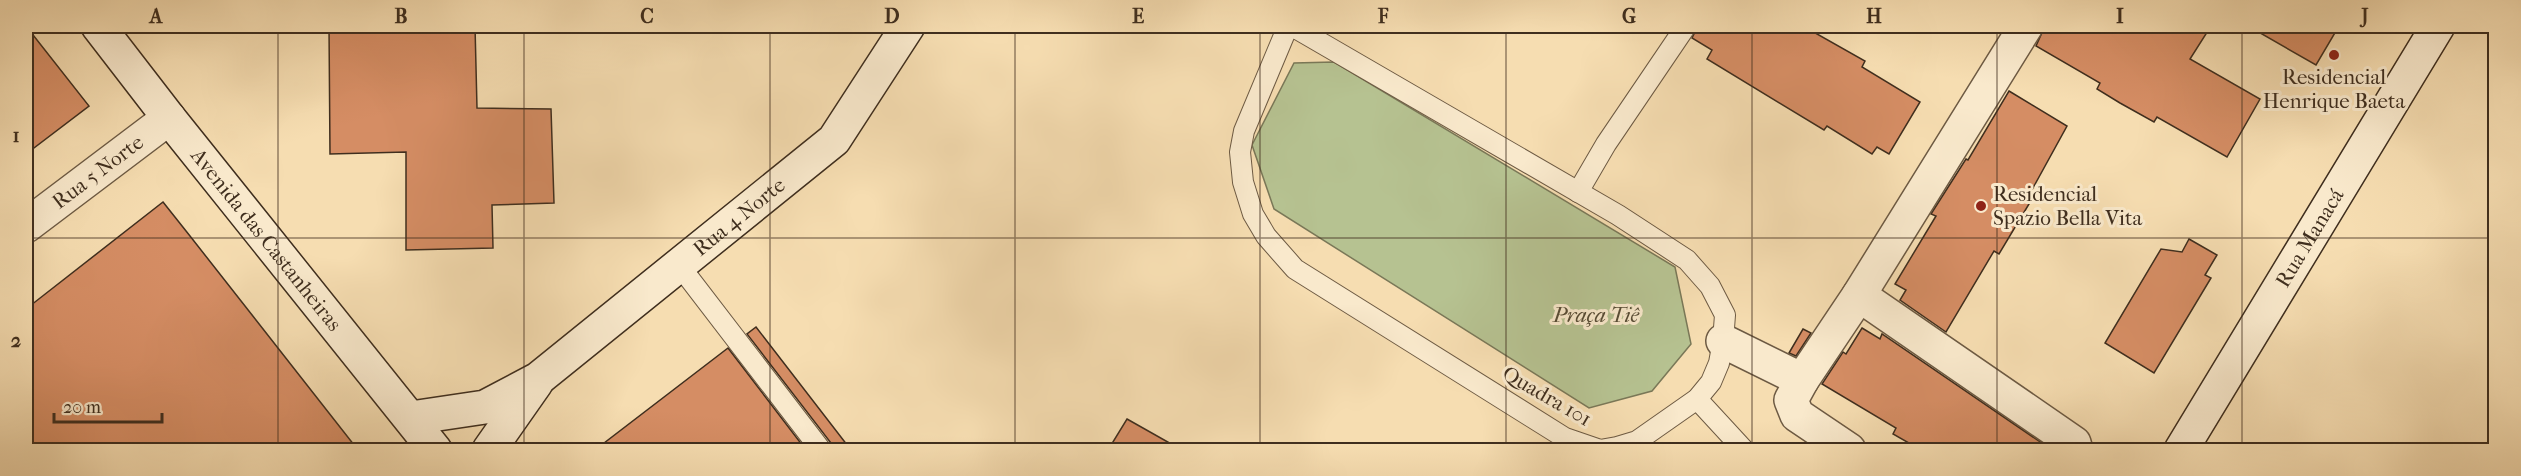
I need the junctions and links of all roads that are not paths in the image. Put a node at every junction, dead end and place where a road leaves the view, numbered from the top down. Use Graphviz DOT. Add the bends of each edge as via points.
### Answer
graph roads {
  1 [pos="98,26"];
  2 [pos="908,26"];
  3 [pos="1290,26"];
  4 [pos="1686,26"];
  5 [pos="2026,26"];
  6 [pos="2438,26"];
  7 [pos="169,118"];
  8 [pos="1578,192"];
  9 [pos="26,226"];
  10 [pos="679,265"];
  11 [pos="1859,295"];
  12 [pos="1723,341"];
  13 [pos="538,379"];
  14 [pos="1802,380"];
  15 [pos="1697,399"];
  16 [pos="411,418"];
  17 [pos="1642,446"];
  18 [pos="435,450"];
  19 [pos="489,450"];
  20 [pos="821,450"];
  21 [pos="1744,450"];
  22 [pos="1849,450"];
  23 [pos="2076,450"];
  24 [pos="2181,450"];
  1 -- 7 [label="street, Avenida das Castanheiras"];
  2 -- 10 [label="street, Rua 4 Norte" via="834,140"];
  3 -- 8 [label="lane, Quadra 101"];
  3 -- 17 [label="lane, Quadra 101" via="1244,131 1240,152 1243,182 1253,214 1266,236 1294,269 1565,438 1600,450"];
  4 -- 8 [label="lane"];
  5 -- 11 [label="street"];
  6 -- 24 [label="street, Rua Manacá"];
  7 -- 9 [label="street, Rua 5 Norte"];
  7 -- 16 [label="street, Avenida das Castanheiras"];
  8 -- 12 [label="lane, Quadra 101" via="1687,260 1710,286 1725,315"];
  10 -- 13 [label="street, Rua 4 Norte"];
  10 -- 20 [label="lane"];
  11 -- 14 [label="street"];
  11 -- 23 [label="street" via="2074,443"];
  12 -- 14 [label="street"];
  12 -- 15 [label="lane, Quadra 101" via="1711,382"];
  13 -- 16 [label="street, Rua 4 Norte" via="485,407"];
  13 -- 19 [label="street, Rua 4 Norte"];
  14 -- 22 [label="street" via="1791,400 1797,415"];
  15 -- 17 [label="lane, Quadra 101"];
  15 -- 21 [label="lane"];
  16 -- 18 [label="street, Avenida das Castanheiras"];
}
